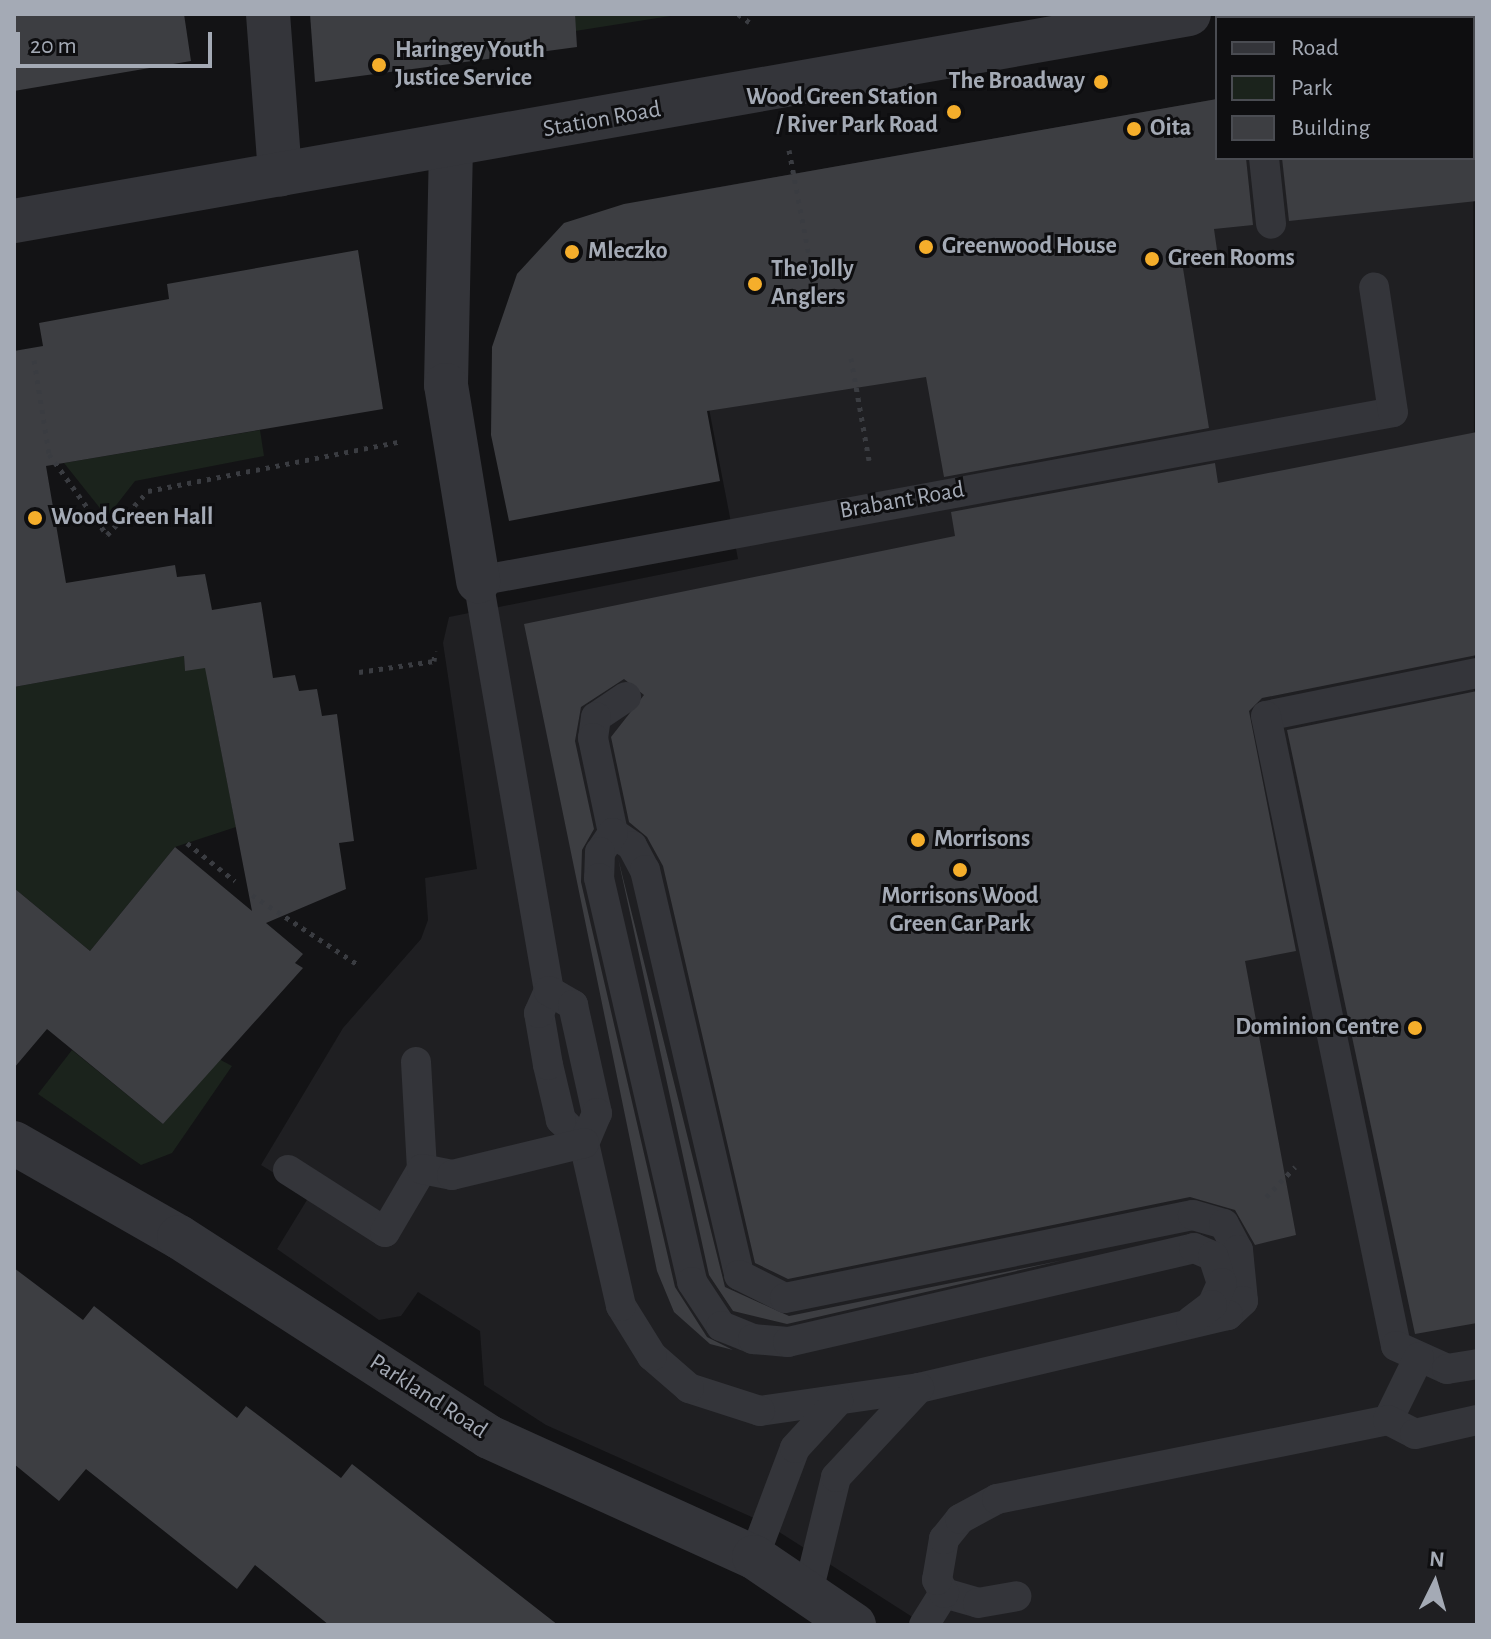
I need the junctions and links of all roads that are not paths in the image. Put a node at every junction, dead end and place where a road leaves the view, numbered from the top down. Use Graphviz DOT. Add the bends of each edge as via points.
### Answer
graph roads {
  1 [pos="268,14"];
  2 [pos="1189,14"];
  3 [pos="451,146"];
  4 [pos="1264,160"];
  5 [pos="280,175"];
  6 [pos="14,221"];
  7 [pos="1271,224"];
  8 [pos="1374,287"];
  9 [pos="478,581"];
  10 [pos="1477,673"];
  11 [pos="626,697"];
  12 [pos="613,833"];
  13 [pos="416,1062"];
  14 [pos="14,1143"];
  15 [pos="584,1143"];
  16 [pos="422,1169"];
  17 [pos="288,1170"];
  18 [pos="1192,1326"];
  19 [pos="1419,1357"];
  20 [pos="1477,1364"];
  21 [pos="919,1388"];
  22 [pos="838,1401"];
  23 [pos="1388,1420"];
  24 [pos="1477,1420"];
  25 [pos="754,1557"];
  26 [pos="809,1588"];
  27 [pos="944,1593"];
  28 [pos="1016,1596"];
  29 [pos="854,1625"];
  30 [pos="924,1625"];
  1 -- 5 [label="street"];
  2 -- 3 [label="street, Station Road"];
  3 -- 5 [label="street, Station Road"];
  3 -- 9 [label="street" via="446,385"];
  4 -- 7 [label="lane"];
  5 -- 6 [label="street, Station Road"];
  8 -- 9 [label="lane, Brabant Road" via="1393,412"];
  9 -- 15 [label="lane" via="549,991 573,1005 597,1113"];
  10 -- 19 [label="lane" via="1266,716 1396,1346"];
  11 -- 12 [label="lane" via="596,717 593,738"];
  12 -- 18 [label="lane" via="600,852 599,878 692,1282 721,1326 788,1342 1173,1250 1206,1250 1220,1268 1219,1296"];
  12 -- 18 [label="lane" via="632,846 645,870 739,1275 785,1298 1207,1216 1232,1232 1245,1289 1239,1307"];
  13 -- 16 [label="lane"];
  14 -- 25 [label="street, Parkland Road" via="179,1237 489,1437"];
  15 -- 16 [label="lane" via="452,1175"];
  15 -- 22 [label="lane" via="621,1306 652,1356 689,1388 733,1407 760,1411"];
  16 -- 17 [label="lane" via="385,1232"];
  18 -- 21 [label="lane"];
  19 -- 20 [label="lane" via="1447,1369"];
  19 -- 23 [label="lane"];
  21 -- 22 [label="lane"];
  21 -- 26 [label="lane" via="836,1477"];
  22 -- 25 [label="lane" via="795,1448"];
  23 -- 24 [label="lane" via="1415,1434"];
  23 -- 27 [label="lane" via="997,1499 960,1519 944,1539 937,1580"];
  25 -- 26 [label="street, Parkland Road"];
  26 -- 29 [label="street, Parkland Road"];
  27 -- 28 [label="lane" via="978,1603"];
  27 -- 30 [label="lane"];
}
